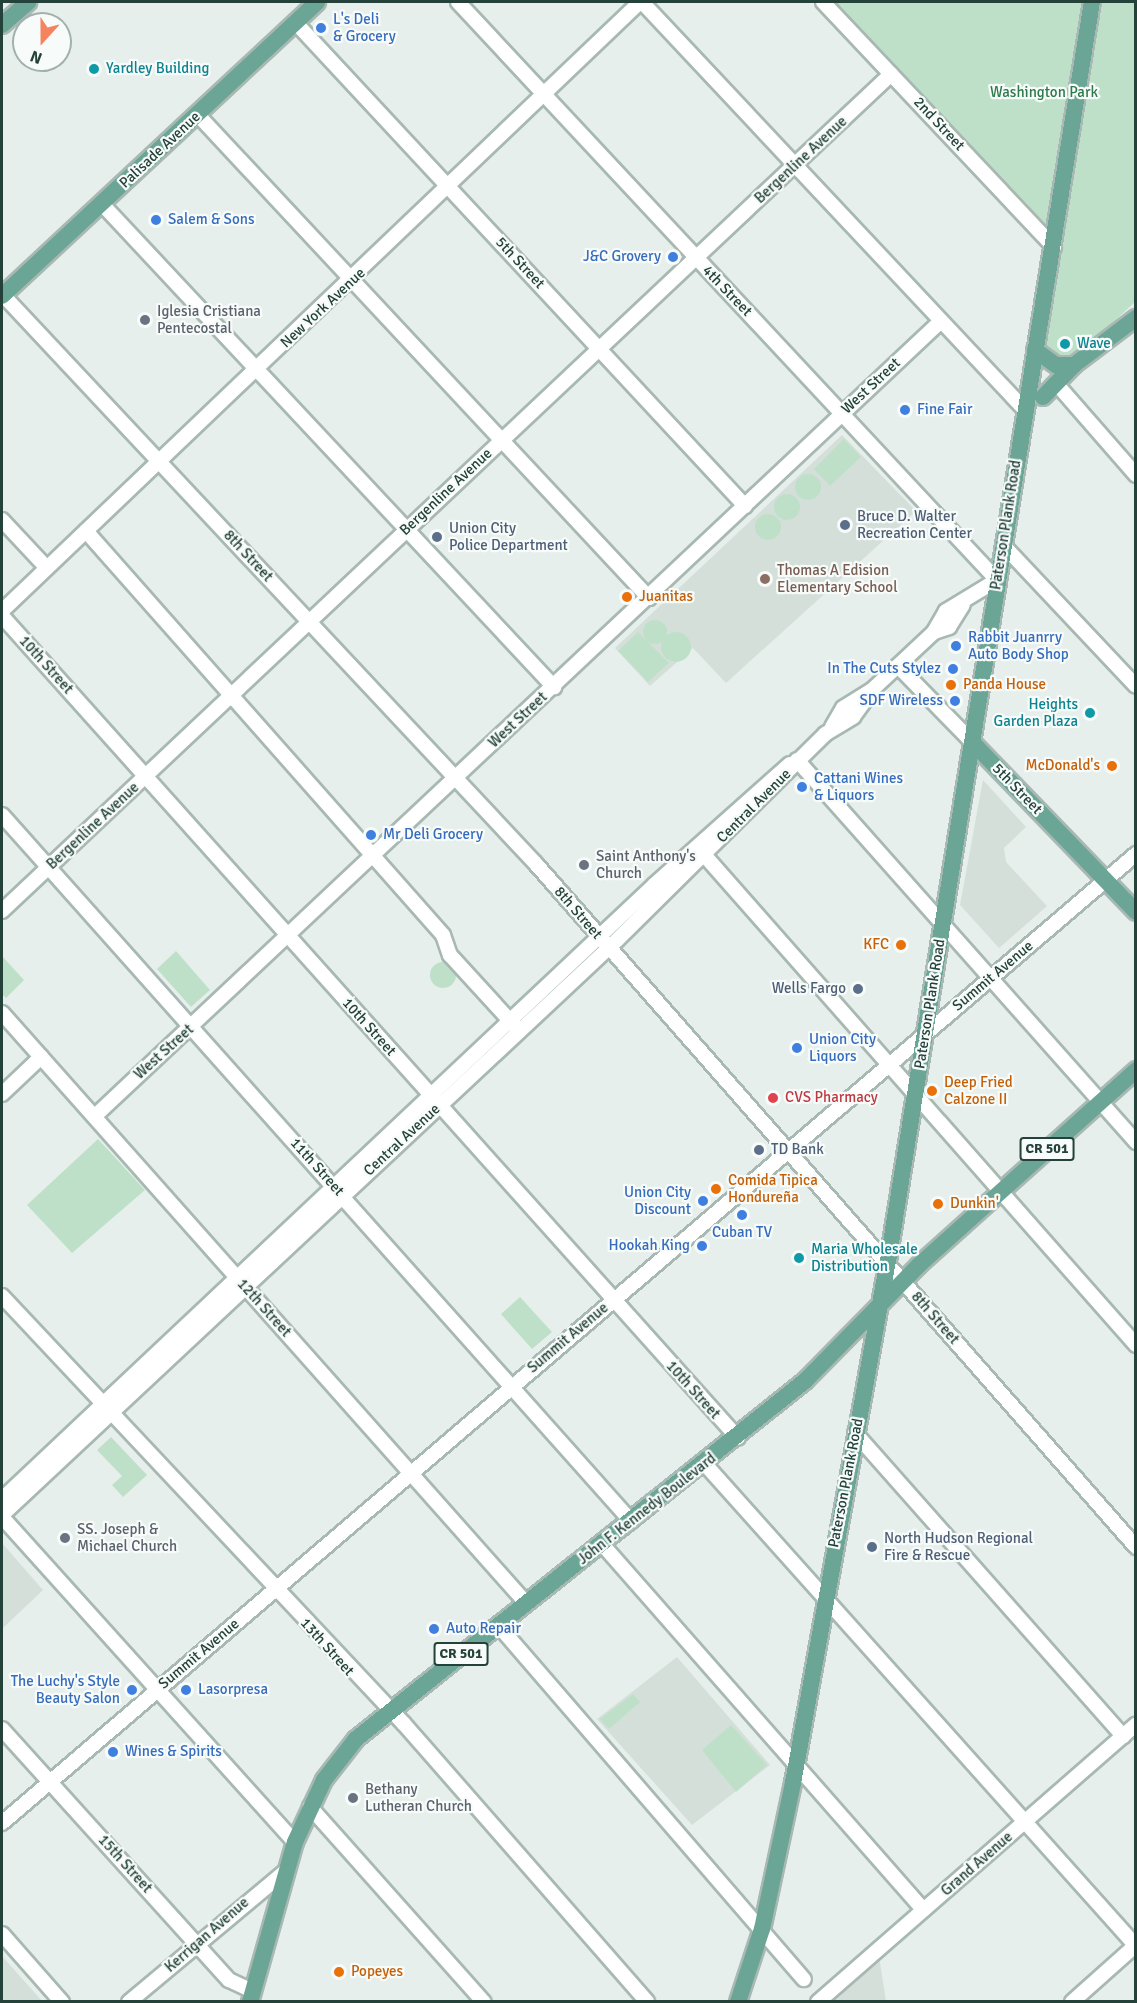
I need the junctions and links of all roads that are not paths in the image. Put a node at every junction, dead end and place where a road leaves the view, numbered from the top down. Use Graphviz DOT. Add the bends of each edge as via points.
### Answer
graph roads {
  1 [pos="28,2"];
  2 [pos="317,2"];
  3 [pos="458,2"];
  4 [pos="641,2"];
  5 [pos="824,2"];
  6 [pos="1092,2"];
  7 [pos="295,22"];
  8 [pos="2,25"];
  9 [pos="891,74"];
  10 [pos="543,92"];
  11 [pos="198,115"];
  12 [pos="796,165"];
  13 [pos="448,185"];
  14 [pos="102,204"];
  15 [pos="1054,247"];
  16 [pos="696,259"];
  17 [pos="354,279"];
  18 [pos="2,296"];
  19 [pos="1136,318"];
  20 [pos="940,322"];
  21 [pos="599,349"];
  22 [pos="1035,350"];
  23 [pos="1096,352"];
  24 [pos="1074,365"];
  25 [pos="258,369"];
  26 [pos="1061,389"];
  27 [pos="1043,397"];
  28 [pos="1024,409"];
  29 [pos="843,412"];
  30 [pos="503,440"];
  31 [pos="160,462"];
  32 [pos="1136,475"];
  33 [pos="746,506"];
  34 [pos="2,520"];
  35 [pos="405,529"];
  36 [pos="86,531"];
  37 [pos="1004,546"];
  38 [pos="46,567"];
  39 [pos="997,580"];
  40 [pos="649,597"];
  41 [pos="2,611"];
  42 [pos="2,616"];
  43 [pos="308,621"];
  44 [pos="898,666"];
  45 [pos="1136,686"];
  46 [pos="554,687"];
  47 [pos="233,694"];
  48 [pos="974,744"];
  49 [pos="797,760"];
  50 [pos="146,776"];
  51 [pos="454,778"];
  52 [pos="2,814"];
  53 [pos="701,850"];
  54 [pos="1136,854"];
  55 [pos="373,856"];
  56 [pos="48,867"];
  57 [pos="1106,881"];
  58 [pos="2,911"];
  59 [pos="1136,912"];
  60 [pos="943,924"];
  61 [pos="288,936"];
  62 [pos="604,942"];
  63 [pos="991,977"];
  64 [pos="2,1013"];
  65 [pos="514,1025"];
  66 [pos="191,1028"];
  67 [pos="926,1032"];
  68 [pos="41,1057"];
  69 [pos="890,1066"];
  70 [pos="1136,1070"];
  71 [pos="2,1094"];
  72 [pos="916,1094"];
  73 [pos="435,1101"];
  74 [pos="1100,1101"];
  75 [pos="95,1116"];
  76 [pos="1136,1142"];
  77 [pos="788,1150"];
  78 [pos="1000,1190"];
  79 [pos="338,1191"];
  80 [pos="887,1265"];
  81 [pos="902,1281"];
  82 [pos="241,1283"];
  83 [pos="2,1296"];
  84 [pos="613,1300"];
  85 [pos="879,1304"];
  86 [pos="1136,1345"];
  87 [pos="512,1386"];
  88 [pos="106,1409"];
  89 [pos="855,1433"];
  90 [pos="738,1438"];
  91 [pos="704,1463"];
  92 [pos="410,1473"];
  93 [pos="2,1499"];
  94 [pos="2,1516"];
  95 [pos="631,1521"];
  96 [pos="602,1544"];
  97 [pos="1136,1547"];
  98 [pos="274,1589"];
  99 [pos="825,1600"];
  100 [pos="526,1603"];
  101 [pos="498,1625"];
  102 [pos="156,1690"];
  103 [pos="389,1710"];
  104 [pos="1136,1725"];
  105 [pos="2,1729"];
  106 [pos="1123,1736"];
  107 [pos="796,1765"];
  108 [pos="50,1781"];
  109 [pos="310,1807"];
  110 [pos="2,1823"];
  111 [pos="1023,1824"];
  112 [pos="295,1842"];
  113 [pos="287,1870"];
  114 [pos="924,1910"];
  115 [pos="762,1929"];
  116 [pos="2,1934"];
  117 [pos="196,1944"];
  118 [pos="1135,1946"];
  119 [pos="804,1979"];
  120 [pos="251,1996"];
  121 [pos="62,2001"];
  122 [pos="129,2001"];
  123 [pos="484,2001"];
  124 [pos="647,2001"];
  125 [pos="738,2001"];
  126 [pos="818,2001"];
  127 [pos="1072,2001"];
  1 -- 8 [label="main road"];
  2 -- 7 [label="main road, Palisade Avenue"];
  3 -- 10 [label="street, 4th Street"];
  4 -- 10 [label="street, New York Avenue"];
  4 -- 12 [label="street"];
  5 -- 9 [label="street, 2nd Street"];
  6 -- 15 [label="main road, Paterson Plank Road"];
  7 -- 11 [label="main road, Palisade Avenue"];
  7 -- 13 [label="street, 5th Street"];
  9 -- 12 [label="street, Bergenline Avenue"];
  9 -- 15 [label="street, 2nd Street"];
  10 -- 13 [label="street, New York Avenue"];
  10 -- 16 [label="street, 4th Street"];
  11 -- 14 [label="main road, Palisade Avenue"];
  11 -- 17 [label="street"];
  12 -- 16 [label="street, Bergenline Avenue"];
  12 -- 20 [label="street"];
  13 -- 17 [label="street, New York Avenue"];
  13 -- 21 [label="street, 5th Street"];
  14 -- 18 [label="main road, Palisade Avenue"];
  14 -- 25 [label="street"];
  15 -- 22 [label="main road, Paterson Plank Road"];
  16 -- 21 [label="street, Bergenline Avenue"];
  16 -- 29 [label="street, 4th Street"];
  17 -- 25 [label="street, New York Avenue"];
  17 -- 30 [label="street"];
  18 -- 31 [label="street, 8th Street"];
  19 -- 23 [label="main road"];
  20 -- 28 [label="street"];
  20 -- 29 [label="street, West Street"];
  21 -- 30 [label="street, Bergenline Avenue"];
  21 -- 33 [label="street, 5th Street"];
  22 -- 24 [label="main road" via="1048,362"];
  22 -- 28 [label="main road, Paterson Plank Road"];
  23 -- 24 [label="main road"];
  23 -- 26 [label="main road"];
  24 -- 27 [label="main road"];
  25 -- 31 [label="street, New York Avenue"];
  25 -- 35 [label="street"];
  26 -- 27 [label="main road"];
  26 -- 32 [label="street"];
  27 -- 28 [label="main road"];
  28 -- 37 [label="main road, Paterson Plank Road"];
  29 -- 33 [label="street, West Street"];
  29 -- 39 [label="street, 4th Street"];
  30 -- 35 [label="street, Bergenline Avenue"];
  30 -- 40 [label="street"];
  31 -- 36 [label="street, New York Avenue"];
  31 -- 43 [label="street, 8th Street"];
  33 -- 40 [label="street, West Street"];
  34 -- 38 [label="street"];
  35 -- 43 [label="street, Bergenline Avenue"];
  35 -- 46 [label="street"];
  36 -- 38 [label="street, New York Avenue"];
  36 -- 47 [label="street"];
  37 -- 39 [label="main road, Paterson Plank Road"];
  37 -- 45 [label="street"];
  38 -- 41 [label="street, New York Avenue"];
  39 -- 44 [label="street, Central Avenue" via="963,605 946,611 934,632"];
  39 -- 48 [label="main road, Paterson Plank Road"];
  40 -- 46 [label="street, West Street"];
  42 -- 50 [label="street, 10th Street"];
  43 -- 47 [label="street, Bergenline Avenue"];
  43 -- 51 [label="street, 8th Street"];
  44 -- 48 [label="street, 5th Street"];
  44 -- 49 [label="street, Central Avenue" via="873,689 843,708 832,727"];
  46 -- 51 [label="street, West Street"];
  47 -- 50 [label="street, Bergenline Avenue"];
  47 -- 55 [label="street"];
  48 -- 57 [label="main road, 5th Street"];
  48 -- 60 [label="main road, Paterson Plank Road"];
  49 -- 53 [label="street, Central Avenue" via="773,776"];
  49 -- 60 [label="street"];
  50 -- 56 [label="street, Bergenline Avenue"];
  50 -- 61 [label="street, 10th Street"];
  51 -- 55 [label="street, West Street"];
  51 -- 62 [label="street, 8th Street"];
  52 -- 56 [label="street, 11th Street"];
  53 -- 62 [label="street, Central Avenue"];
  53 -- 69 [label="street"];
  54 -- 57 [label="street, Summit Avenue"];
  55 -- 61 [label="street, West Street"];
  55 -- 65 [label="street"];
  56 -- 58 [label="street, Bergenline Avenue"];
  56 -- 66 [label="street, 11th Street"];
  57 -- 59 [label="main road, 5th Street"];
  57 -- 63 [label="street, Summit Avenue"];
  60 -- 63 [label="street"];
  60 -- 67 [label="main road, Paterson Plank Road"];
  61 -- 66 [label="street, West Street"];
  61 -- 73 [label="street, 10th Street"];
  62 -- 65 [label="street, Central Avenue"];
  62 -- 77 [label="street, 8th Street"];
  63 -- 67 [label="street, Summit Avenue"];
  63 -- 74 [label="street"];
  64 -- 68 [label="street, 12th Street"];
  65 -- 73 [label="street, Central Avenue"];
  66 -- 75 [label="street, West Street"];
  66 -- 79 [label="street, 11th Street"];
  67 -- 69 [label="street, Summit Avenue"];
  67 -- 72 [label="main road, Paterson Plank Road"];
  68 -- 71 [label="street"];
  68 -- 75 [label="street, 12th Street"];
  69 -- 72 [label="street"];
  69 -- 77 [label="street, Summit Avenue"];
  70 -- 74 [label="main road, John F. Kennedy Boulevard / CR 501"];
  72 -- 78 [label="street"];
  72 -- 80 [label="main road, Paterson Plank Road"];
  73 -- 79 [label="street, Central Avenue"];
  73 -- 84 [label="street, 10th Street"];
  74 -- 76 [label="street"];
  74 -- 78 [label="main road, John F. Kennedy Boulevard / CR 501"];
  75 -- 82 [label="street, 12th Street"];
  77 -- 80 [label="street, 8th Street"];
  77 -- 84 [label="street, Summit Avenue"];
  78 -- 81 [label="main road, John F. Kennedy Boulevard / CR 501"];
  78 -- 86 [label="street"];
  79 -- 82 [label="street, Central Avenue"];
  79 -- 87 [label="street, 11th Street"];
  80 -- 81 [label="street, 8th Street"];
  80 -- 85 [label="main road, Paterson Plank Road"];
  81 -- 85 [label="main road, John F. Kennedy Boulevard / CR 501"];
  81 -- 97 [label="street, 8th Street"];
  82 -- 88 [label="street, Central Avenue"];
  82 -- 92 [label="street, 12th Street"];
  83 -- 88 [label="street, 13th Street"];
  84 -- 87 [label="street, Summit Avenue"];
  84 -- 90 [label="street, 10th Street"];
  85 -- 89 [label="main road, Paterson Plank Road"];
  85 -- 90 [label="main road, John F. Kennedy Boulevard / CR 501" via="805,1381"];
  87 -- 92 [label="street, Summit Avenue"];
  87 -- 95 [label="street, 11th Street"];
  88 -- 93 [label="street, Central Avenue"];
  88 -- 94 [label="street, Central Avenue"];
  88 -- 98 [label="street, 13th Street"];
  89 -- 99 [label="main road, Paterson Plank Road"];
  89 -- 106 [label="street"];
  90 -- 91 [label="main road, John F. Kennedy Boulevard / CR 501"];
  91 -- 95 [label="main road, John F. Kennedy Boulevard / CR 501"];
  91 -- 99 [label="street"];
  92 -- 98 [label="street, Summit Avenue"];
  92 -- 100 [label="street, 12th Street"];
  94 -- 102 [label="street"];
  95 -- 96 [label="main road, John F. Kennedy Boulevard / CR 501"];
  96 -- 100 [label="main road, John F. Kennedy Boulevard / CR 501"];
  96 -- 107 [label="street"];
  98 -- 102 [label="street, Summit Avenue"];
  98 -- 103 [label="street, 13th Street"];
  99 -- 107 [label="main road, Paterson Plank Road"];
  99 -- 111 [label="street"];
  100 -- 101 [label="main road, John F. Kennedy Boulevard / CR 501"];
  101 -- 103 [label="main road, John F. Kennedy Boulevard / CR 501"];
  101 -- 115 [label="street"];
  102 -- 108 [label="street, Summit Avenue"];
  102 -- 112 [label="street"];
  103 -- 109 [label="main road, John F. Kennedy Boulevard / CR 501" via="344,1754"];
  103 -- 124 [label="street, 13th Street"];
  104 -- 106 [label="street, Grand Avenue"];
  105 -- 108 [label="street, 15th Street"];
  106 -- 111 [label="street, Grand Avenue"];
  107 -- 114 [label="street"];
  107 -- 115 [label="main road, Paterson Plank Road"];
  108 -- 110 [label="street, Summit Avenue"];
  108 -- 117 [label="street, 15th Street"];
  109 -- 112 [label="main road, John F. Kennedy Boulevard / CR 501"];
  109 -- 123 [label="street"];
  111 -- 114 [label="street, Grand Avenue"];
  111 -- 118 [label="street"];
  112 -- 113 [label="main road, John F. Kennedy Boulevard / CR 501"];
  113 -- 117 [label="street, Kerrigan Avenue"];
  113 -- 120 [label="main road, John F. Kennedy Boulevard / CR 501"];
  114 -- 126 [label="street, Grand Avenue"];
  115 -- 119 [label="street"];
  115 -- 125 [label="main road, Paterson Plank Road"];
  116 -- 121 [label="street"];
  117 -- 120 [label="street, 15th Street" via="229,1980"];
  117 -- 122 [label="street, Kerrigan Avenue"];
  118 -- 127 [label="street"];
}
